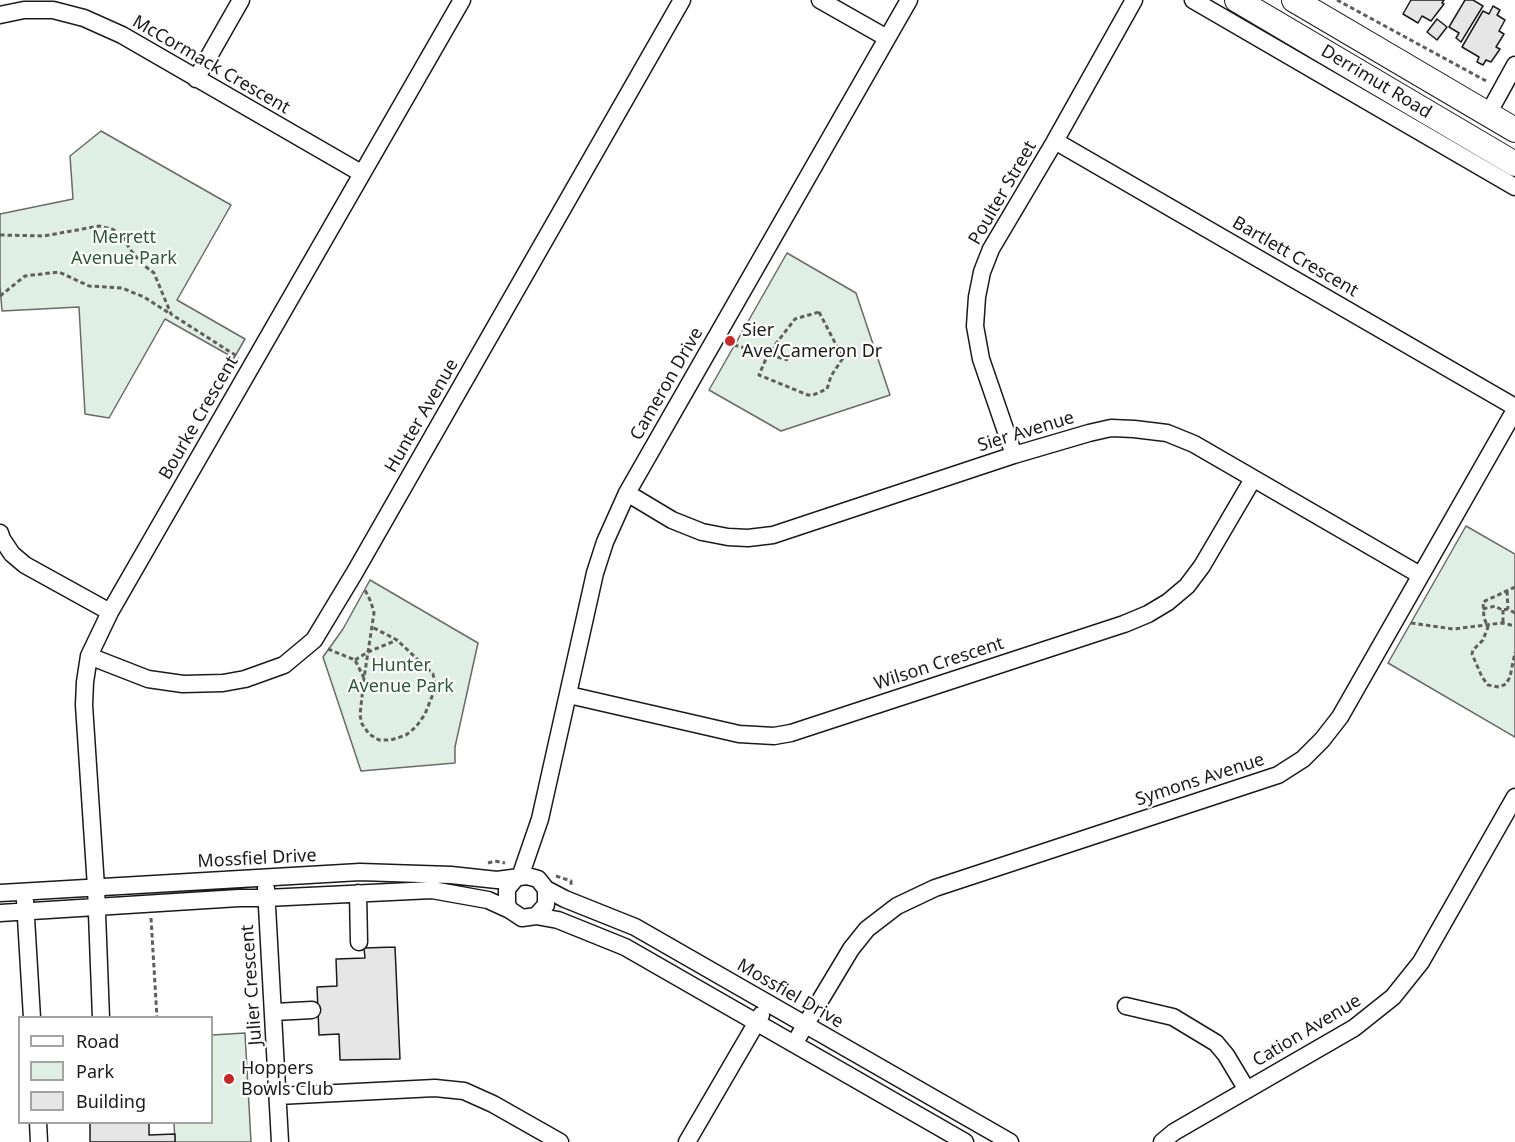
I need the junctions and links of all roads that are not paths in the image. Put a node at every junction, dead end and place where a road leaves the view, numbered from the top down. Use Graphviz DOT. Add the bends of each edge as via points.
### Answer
graph roads {
  1 [pos="241,0"];
  2 [pos="462,0"];
  3 [pos="682,0"];
  4 [pos="820,0"];
  5 [pos="909,0"];
  6 [pos="1134,0"];
  7 [pos="1193,0"];
  8 [pos="1237,0"];
  9 [pos="1294,0"];
  10 [pos="0,15"];
  11 [pos="886,38"];
  12 [pos="1515,65"];
  13 [pos="196,79"];
  14 [pos="1488,114"];
  15 [pos="1515,130"];
  16 [pos="1473,139"];
  17 [pos="1055,141"];
  18 [pos="1515,164"];
  19 [pos="361,173"];
  20 [pos="1515,187"];
  21 [pos="1515,408"];
  22 [pos="1014,455"];
  23 [pos="1253,479"];
  24 [pos="627,493"];
  25 [pos="0,533"];
  26 [pos="1420,575"];
  27 [pos="110,612"];
  28 [pos="89,656"];
  29 [pos="569,695"];
  30 [pos="1515,797"];
  31 [pos="540,819"];
  32 [pos="518,878"];
  33 [pos="266,879"];
  34 [pos="545,886"];
  35 [pos="96,887"];
  36 [pos="25,892"];
  37 [pos="0,893"];
  38 [pos="358,893"];
  39 [pos="266,898"];
  40 [pos="97,908"];
  41 [pos="510,910"];
  42 [pos="26,912"];
  43 [pos="0,913"];
  44 [pos="536,916"];
  45 [pos="359,942"];
  46 [pos="768,1004"];
  47 [pos="1126,1006"];
  48 [pos="312,1010"];
  49 [pos="274,1012"];
  50 [pos="32,1016"];
  51 [pos="101,1016"];
  52 [pos="756,1023"];
  53 [pos="807,1026"];
  54 [pos="795,1044"];
  55 [pos="1247,1090"];
  56 [pos="278,1096"];
  57 [pos="38,1124"];
  58 [pos="39,1142"];
  59 [pos="280,1142"];
  60 [pos="560,1142"];
  61 [pos="687,1142"];
  62 [pos="965,1142"];
  63 [pos="1010,1142"];
  64 [pos="1162,1142"];
  1 -- 13 [label="street"];
  2 -- 19 [label="street, Bourke Crescent"];
  3 -- 28 [label="street, Hunter Avenue" via="314,640 284,665 223,683 183,684 148,679"];
  4 -- 11 [label="street"];
  5 -- 11 [label="street, Cameron Drive"];
  6 -- 17 [label="street, Poulter Street"];
  7 -- 20 [label="street"];
  8 -- 16 [label="highway, Derrimut Road"];
  9 -- 14 [label="highway, Derrimut Road"];
  10 -- 13 [label="street, McCormack Crescent" via="53,10 84,18 122,35"];
  11 -- 24 [label="street, Cameron Drive"];
  12 -- 14 [label="street"];
  13 -- 19 [label="street, McCormack Crescent"];
  14 -- 15 [label="highway, Derrimut Road"];
  14 -- 16 [label="highway"];
  16 -- 18 [label="highway, Derrimut Road"];
  17 -- 21 [label="street, Bartlett Crescent"];
  17 -- 22 [label="street, Poulter Street" via="992,249 977,297 975,326 981,359"];
  19 -- 27 [label="street, Bourke Crescent"];
  21 -- 26 [label="street, Symons Avenue"];
  22 -- 23 [label="street, Sier Avenue" via="1111,428 1134,429 1167,433"];
  22 -- 24 [label="street, Sier Avenue" via="773,536 728,537 702,532 672,520"];
  23 -- 26 [label="street, Sier Avenue"];
  23 -- 29 [label="street, Wilson Crescent" via="1202,566 1168,602 1148,614 791,733 739,734"];
  24 -- 29 [label="street, Cameron Drive" via="595,573"];
  25 -- 27 [label="street" via="12,554 25,565"];
  26 -- 53 [label="street, Symons Avenue" via="1340,717 1303,759 1278,775 935,888 897,906 867,929 851,949"];
  27 -- 28 [label="street, Bourke Crescent"];
  28 -- 35 [label="street, Bourke Crescent" via="84,705"];
  29 -- 31 [label="street, Cameron Drive"];
  30 -- 55 [label="street, Cation Avenue" via="1421,962 1393,997 1354,1028"];
  31 -- 32 [label="street, Cameron Drive"];
  31 -- 34 [label="street, Cameron Drive" via="537,871"];
  32 -- 33 [label="street, Mossfiel Drive" via="360,872"];
  32 -- 34 [label="street" via="532,876"];
  32 -- 41 [label="street" via="505,896"];
  33 -- 35 [label="street, Mossfiel Drive"];
  33 -- 39 [label="street, Julier Crescent"];
  34 -- 44 [label="street" via="546,905"];
  34 -- 46 [label="street, Mossfiel Drive" via="565,899 635,927"];
  35 -- 36 [label="street, Mossfiel Drive"];
  35 -- 40 [label="street, Bourke Crescent"];
  36 -- 37 [label="street, Mossfiel Drive"];
  36 -- 42 [label="street"];
  38 -- 39 [label="street"];
  38 -- 41 [label="street" via="432,890 488,900"];
  38 -- 45 [label="street"];
  39 -- 40 [label="street"];
  39 -- 49 [label="street, Julier Crescent"];
  40 -- 42 [label="street"];
  40 -- 51 [label="street, Bourke Crescent"];
  41 -- 44 [label="street" via="522,918"];
  42 -- 43 [label="street"];
  42 -- 50 [label="street"];
  44 -- 52 [label="street" via="558,920 625,947"];
  46 -- 52 [label="street"];
  46 -- 53 [label="street, Mossfiel Drive"];
  47 -- 55 [label="street" via="1173,1017 1216,1043"];
  48 -- 49 [label="street"];
  49 -- 56 [label="street, Julier Crescent"];
  52 -- 54 [label="street"];
  52 -- 61 [label="street"];
  53 -- 54 [label="street, Symons Avenue"];
  53 -- 63 [label="street, Mossfiel Drive"];
  54 -- 62 [label="street"];
  55 -- 64 [label="street, Cation Avenue"];
  56 -- 59 [label="street, Julier Crescent"];
  56 -- 60 [label="street" via="435,1088 464,1091"];
  57 -- 58 [label="street"];
}
